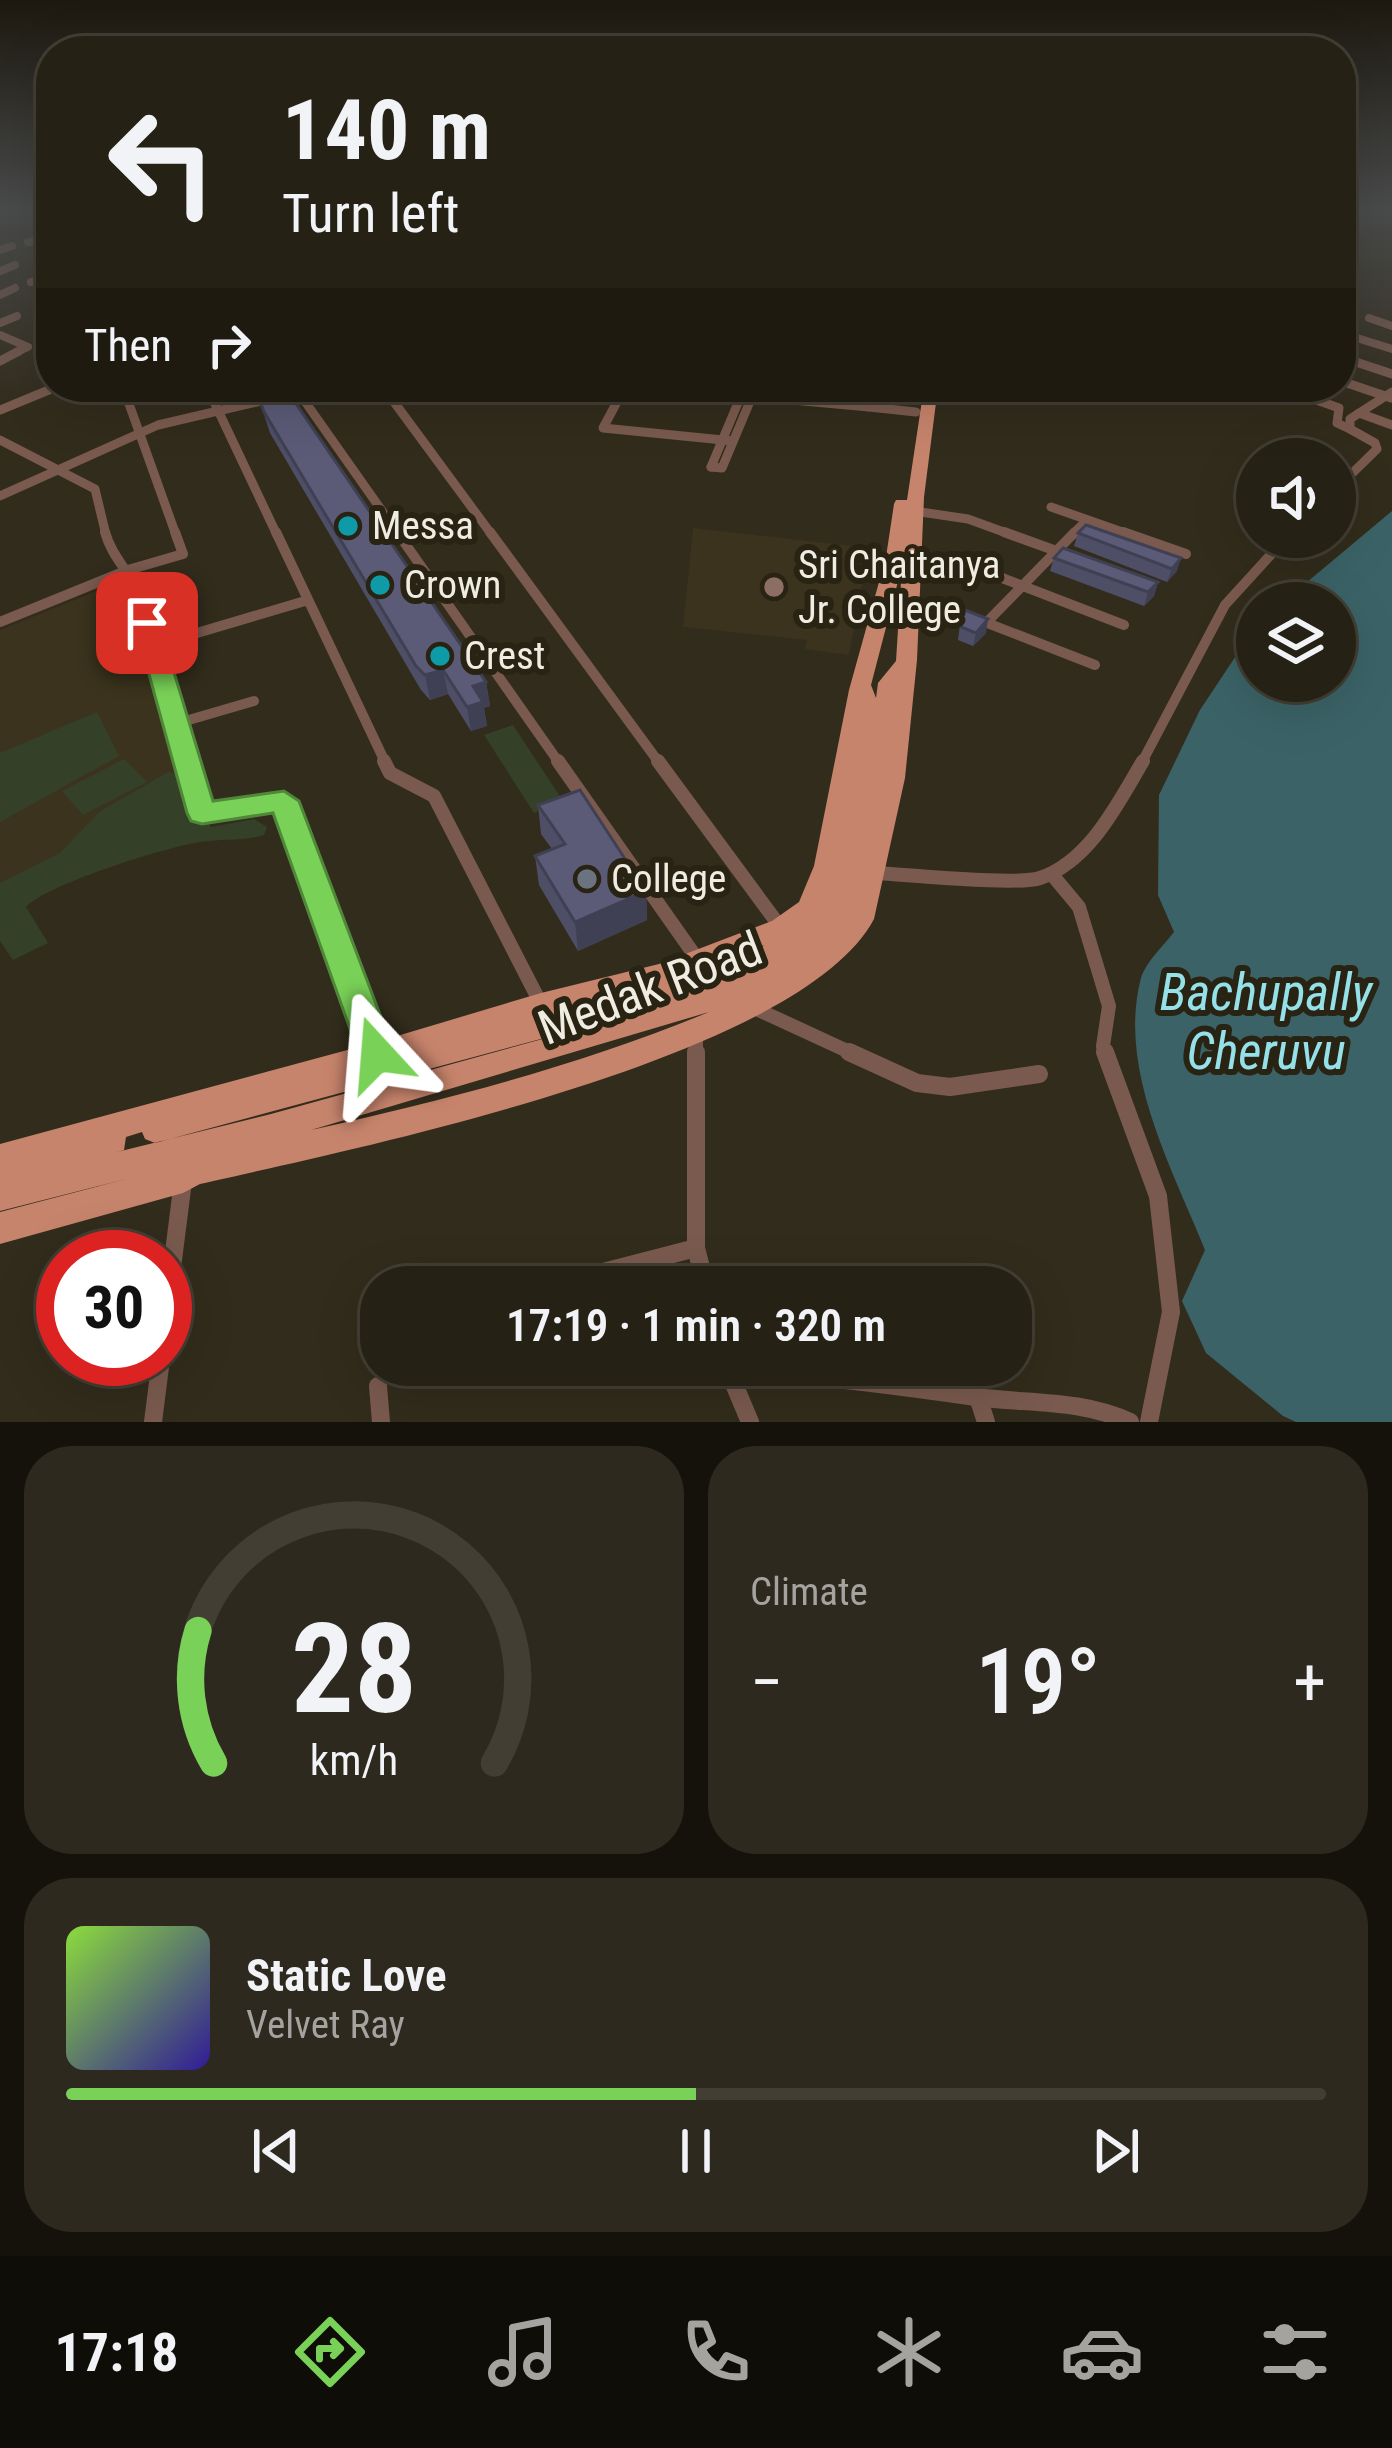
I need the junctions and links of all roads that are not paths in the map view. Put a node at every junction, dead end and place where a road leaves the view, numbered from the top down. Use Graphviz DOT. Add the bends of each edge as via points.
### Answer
graph roads {
  1 [pos="31,282"];
  2 [pos="36,282"];
  3 [pos="15,288"];
  4 [pos="0,295"];
  5 [pos="17,316"];
  6 [pos="1369,318"];
  7 [pos="0,322"];
  8 [pos="1392,326"];
  9 [pos="0,335"];
  10 [pos="1356,338"];
  11 [pos="1392,349"];
  12 [pos="0,361"];
  13 [pos="1356,362"];
  14 [pos="1392,374"];
  15 [pos="1356,386"];
  16 [pos="36,395"];
  17 [pos="1390,396"];
  18 [pos="128,402"];
  19 [pos="214,402"];
  20 [pos="246,402"];
  21 [pos="303,402"];
  22 [pos="394,402"];
  23 [pos="617,402"];
  24 [pos="743,402"];
  25 [pos="831,402"];
  26 [pos="870,402"];
  27 [pos="900,402"];
  28 [pos="918,402"];
  29 [pos="929,402"];
  30 [pos="1322,402"];
  31 [pos="869,407"];
  32 [pos="218,409"];
  33 [pos="0,410"];
  34 [pos="1359,413"];
  35 [pos="1392,425"];
  36 [pos="1352,430"];
  37 [pos="140,436"];
  38 [pos="0,440"];
  39 [pos="1356,470"];
  40 [pos="64,471"];
  41 [pos="0,501"];
  42 [pos="1051,507"];
  43 [pos="914,511"];
  44 [pos="1088,520"];
  45 [pos="1056,551"];
  46 [pos="1186,554"];
  47 [pos="1266,558"];
  48 [pos="1077,559"];
  49 [pos="958,561"];
  50 [pos="128,570"];
  51 [pos="1022,586"];
  52 [pos="305,601"];
  53 [pos="958,612"];
  54 [pos="0,622"];
  55 [pos="986,623"];
  56 [pos="1124,626"];
  57 [pos="153,646"];
  58 [pos="908,659"];
  59 [pos="1095,665"];
  60 [pos="874,683"];
  61 [pos="254,701"];
  62 [pos="176,724"];
  63 [pos="873,873"];
  64 [pos="1054,877"];
  65 [pos="781,928"];
  66 [pos="698,960"];
  67 [pos="541,1004"];
  68 [pos="752,1007"];
  69 [pos="696,1032"];
  70 [pos="377,1054"];
  71 [pos="1040,1074"];
  72 [pos="0,1158"];
  73 [pos="0,1177"];
  74 [pos="183,1178"];
  75 [pos="0,1196"];
  76 [pos="0,1228"];
  77 [pos="177,1230"];
  78 [pos="696,1248"];
  79 [pos="626,1266"];
  80 [pos="701,1266"];
  81 [pos="157,1386"];
  82 [pos="377,1386"];
  83 [pos="734,1386"];
  84 [pos="914,1386"];
  85 [pos="979,1397"];
  86 [pos="153,1422"];
  87 [pos="381,1422"];
  88 [pos="750,1422"];
  89 [pos="986,1422"];
  90 [pos="1130,1422"];
  91 [pos="1149,1422"];
  1 -- 2 [label="street"];
  3 -- 4 [label="street"];
  5 -- 7 [label="street"];
  6 -- 8 [label="street"];
  9 -- 12 [label="street" via="28,347"];
  10 -- 11 [label="street"];
  13 -- 14 [label="street"];
  15 -- 17 [label="street"];
  16 -- 33 [label="street"];
  17 -- 34 [label="street"];
  18 -- 37 [label="street"];
  19 -- 32 [label="street"];
  20 -- 32 [label="street"];
  21 -- 66 [label="street"];
  22 -- 65 [label="street"];
  23 -- 24 [label="street" via="603,428 727,440"];
  25 -- 31 [label="street"];
  26 -- 31 [label="street"];
  27 -- 31 [label="street"];
  28 -- 60 [label="main road, Medak Road"];
  29 -- 43 [label="main road, Medak Road"];
  30 -- 36 [label="street" via="1339,408 1337,422"];
  32 -- 37 [label="street"];
  32 -- 52 [label="street"];
  34 -- 35 [label="street"];
  34 -- 36 [label="street" via="1350,419"];
  36 -- 39 [label="street" via="1377,449"];
  37 -- 40 [label="street"];
  37 -- 50 [label="street" via="183,554"];
  38 -- 40 [label="street"];
  40 -- 41 [label="street"];
  40 -- 50 [label="street" via="95,489 111,555"];
  42 -- 44 [label="street"];
  43 -- 45 [label="street"];
  43 -- 58 [label="main road, Medak Road"];
  44 -- 45 [label="street"];
  44 -- 46 [label="street"];
  45 -- 48 [label="street"];
  45 -- 51 [label="street"];
  47 -- 64 [label="street" via="1223,608 1154,747"];
  49 -- 51 [label="street"];
  50 -- 54 [label="street"];
  50 -- 57 [label="street"];
  51 -- 55 [label="street"];
  51 -- 56 [label="street"];
  52 -- 57 [label="street"];
  52 -- 67 [label="street" via="390,773 434,796"];
  53 -- 55 [label="street"];
  55 -- 59 [label="street"];
  57 -- 62 [label="street"];
  58 -- 60 [label="main road"];
  58 -- 63 [label="main road, Medak Road" via="891,811"];
  60 -- 65 [label="main road, Medak Road" via="826,866 809,908"];
  60 -- 73 [label="main road" via="844,871 831,902 766,959"];
  60 -- 75 [label="main road" via="879,785 848,903 782,970 596,1037"];
  61 -- 62 [label="street"];
  62 -- 70 [label="street" via="202,813 284,801"];
  63 -- 64 [label="street"];
  63 -- 68 [label="main road, Medak Road" via="856,927 828,960"];
  64 -- 91 [label="street" via="1079,907 1109,1006 1102,1046 1158,1196 1171,1312"];
  65 -- 66 [label="main road, Medak Road"];
  66 -- 67 [label="main road, Medak Road"];
  67 -- 70 [label="main road, Medak Road"];
  68 -- 69 [label="main road, Medak Road"];
  68 -- 71 [label="street" via="917,1083 950,1087"];
  69 -- 74 [label="main road, Medak Road" via="453,1110"];
  69 -- 78 [label="street"];
  70 -- 72 [label="main road, Medak Road"];
  74 -- 76 [label="main road, Medak Road"];
  74 -- 77 [label="street"];
  78 -- 79 [label="street"];
  78 -- 80 [label="street"];
  81 -- 86 [label="street"];
  82 -- 87 [label="street"];
  83 -- 88 [label="street"];
  84 -- 85 [label="street"];
  85 -- 89 [label="street"];
  85 -- 90 [label="street" via="1100,1408"];
}
